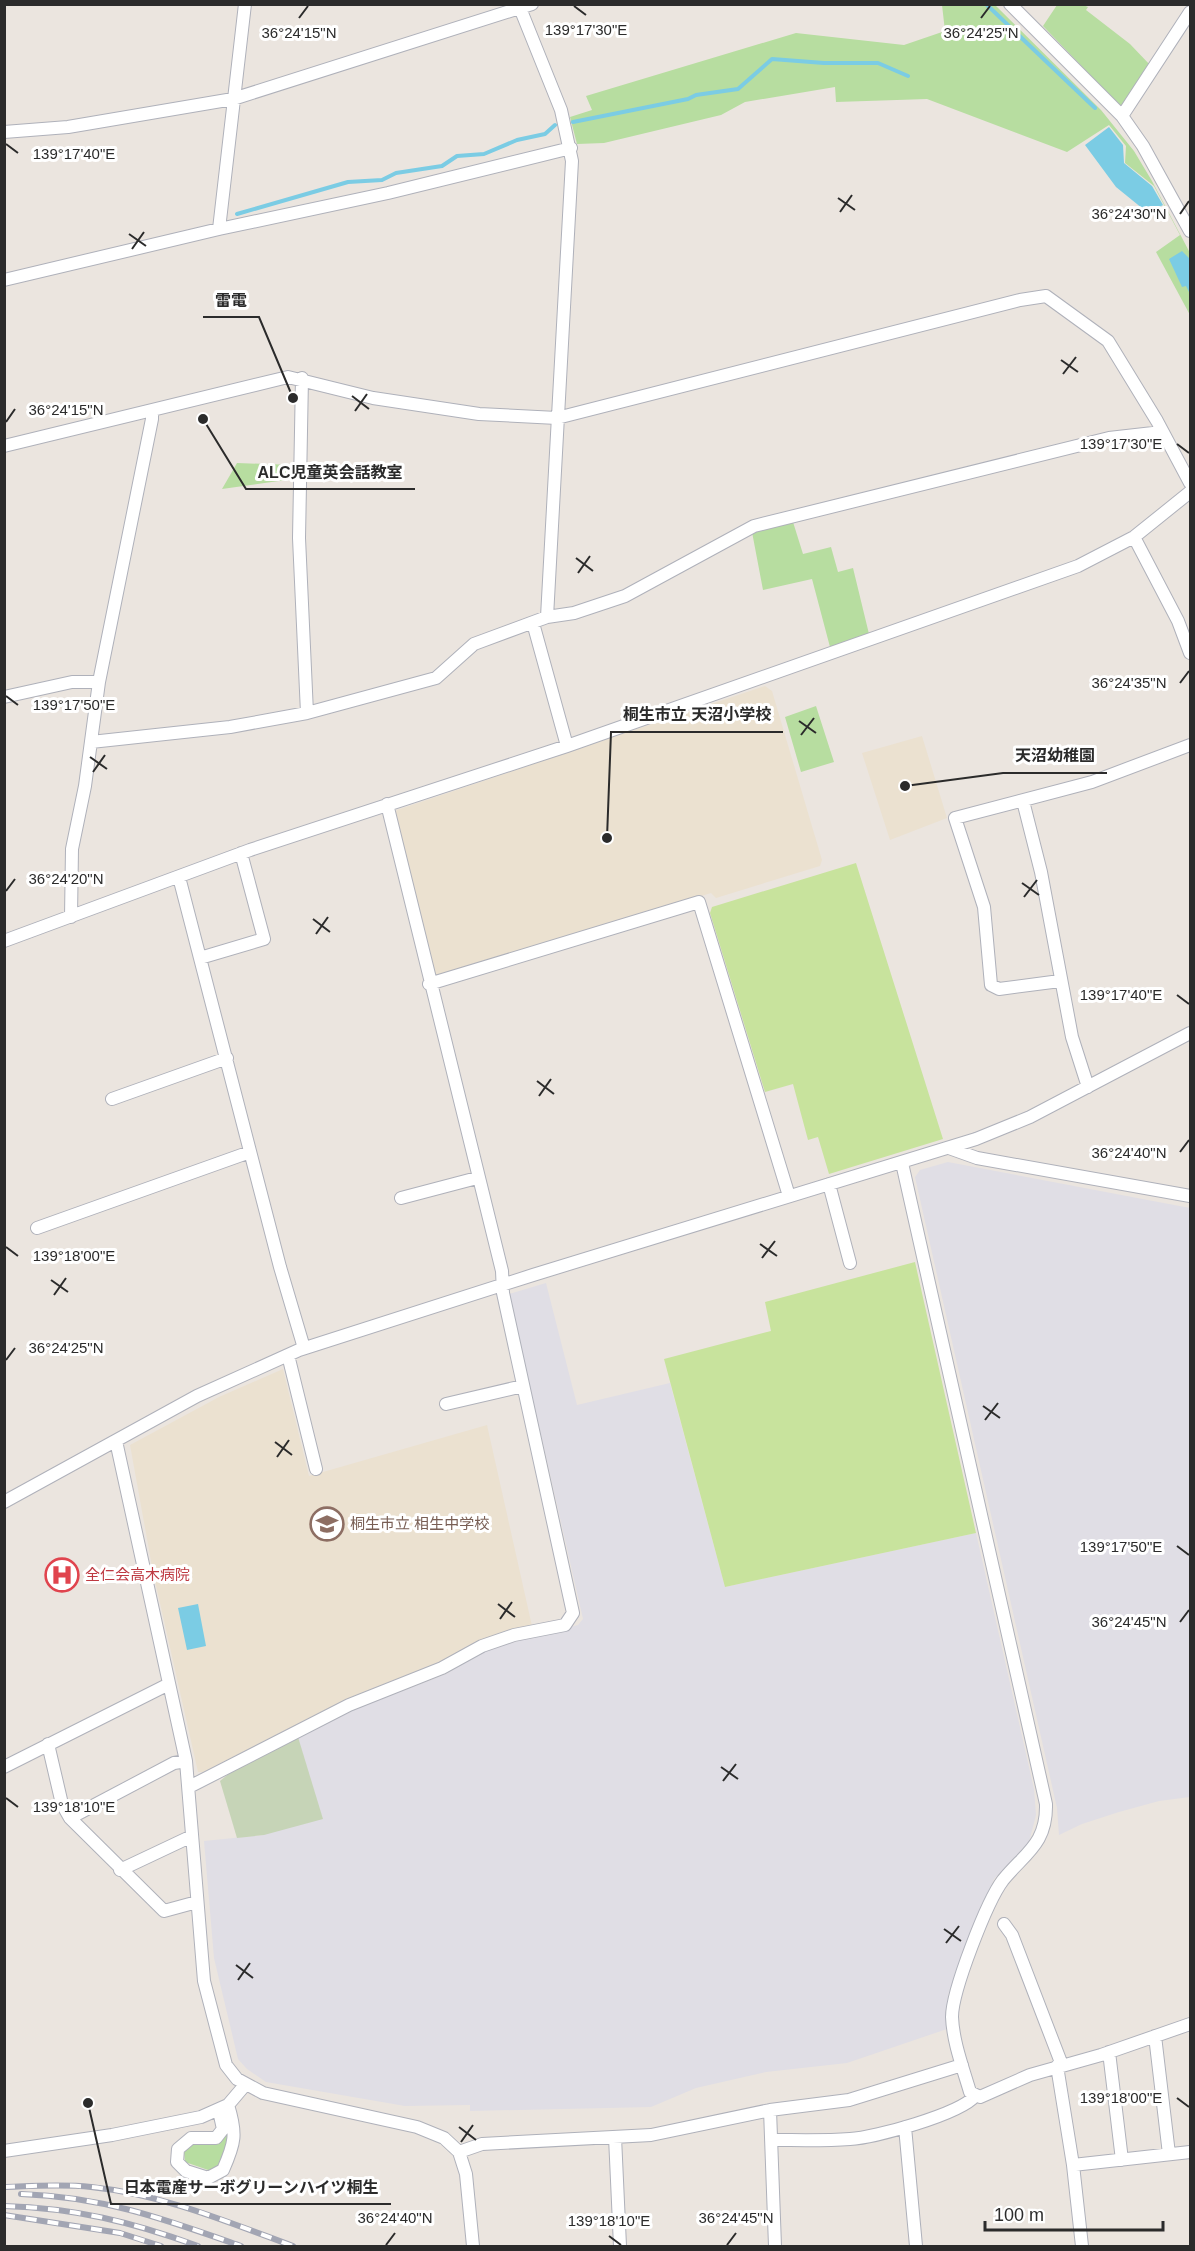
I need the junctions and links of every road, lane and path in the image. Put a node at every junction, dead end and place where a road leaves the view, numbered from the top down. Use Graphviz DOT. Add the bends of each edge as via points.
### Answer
graph roads {
  1 [pos="245,4"];
  2 [pos="1010,4"];
  3 [pos="526,6"];
  4 [pos="1191,12"];
  5 [pos="233,99"];
  6 [pos="1122,116"];
  7 [pos="4,132"];
  8 [pos="571,148"];
  9 [pos="219,229"];
  10 [pos="1191,231"];
  11 [pos="4,280"];
  12 [pos="302,378"];
  13 [pos="152,410"];
  14 [pos="557,418"];
  15 [pos="1162,432"];
  16 [pos="4,446"];
  17 [pos="1191,483"];
  18 [pos="1191,492"];
  19 [pos="1134,537"];
  20 [pos="547,617"];
  21 [pos="533,623"];
  22 [pos="1191,653"];
  23 [pos="99,682"];
  24 [pos="4,697"];
  25 [pos="308,713"];
  26 [pos="91,742"];
  27 [pos="1191,745"];
  28 [pos="567,746"];
  29 [pos="1023,801"];
  30 [pos="387,804"];
  31 [pos="241,853"];
  32 [pos="179,876"];
  33 [pos="71,917"];
  34 [pos="4,941"];
  35 [pos="200,958"];
  36 [pos="1060,981"];
  37 [pos="429,984"];
  38 [pos="1191,1033"];
  39 [pos="227,1058"];
  40 [pos="1088,1087"];
  41 [pos="112,1099"];
  42 [pos="949,1148"];
  43 [pos="250,1152"];
  44 [pos="903,1163"];
  45 [pos="477,1178"];
  46 [pos="829,1184"];
  47 [pos="789,1196"];
  48 [pos="1191,1196"];
  49 [pos="400,1198"];
  50 [pos="37,1228"];
  51 [pos="850,1263"];
  52 [pos="503,1285"];
  53 [pos="304,1348"];
  54 [pos="288,1355"];
  55 [pos="523,1386"];
  56 [pos="446,1404"];
  57 [pos="116,1441"];
  58 [pos="316,1469"];
  59 [pos="4,1502"];
  60 [pos="169,1684"];
  61 [pos="48,1744"];
  62 [pos="186,1761"];
  63 [pos="4,1767"];
  64 [pos="189,1787"];
  65 [pos="70,1818"];
  66 [pos="192,1836"];
  67 [pos="120,1870"];
  68 [pos="197,1902"];
  69 [pos="1004,1924"];
  70 [pos="1191,2024"];
  71 [pos="1155,2037"];
  72 [pos="1109,2052"];
  73 [pos="962,2065"];
  74 [pos="1059,2066"];
  75 [pos="245,2085"];
  76 [pos="975,2096"];
  77 [pos="223,2108"];
  78 [pos="770,2110"];
  79 [pos="905,2127"];
  80 [pos="615,2137"];
  81 [pos="771,2140"];
  82 [pos="4,2151"];
  83 [pos="459,2152"];
  84 [pos="1191,2152"];
  85 [pos="1169,2154"];
  86 [pos="1122,2160"];
  87 [pos="1073,2165"];
  88 [pos="473,2247"];
  89 [pos="620,2247"];
  90 [pos="775,2247"];
  91 [pos="916,2247"];
  92 [pos="1082,2247"];
  1 -- 5 [label="street"];
  2 -- 6 [label="street"];
  3 -- 5 [label="street"];
  3 -- 8 [label="street"];
  4 -- 6 [label="street"];
  5 -- 7 [label="street" via="68,127"];
  5 -- 9 [label="street"];
  6 -- 10 [label="street"];
  8 -- 9 [label="street"];
  8 -- 14 [label="street"];
  9 -- 11 [label="street"];
  12 -- 13 [label="street" via="281,378"];
  12 -- 14 [label="street" via="373,398 479,414"];
  12 -- 25 [label="street" via="299,538"];
  13 -- 16 [label="street"];
  13 -- 23 [label="street"];
  14 -- 15 [label="street" via="1046,296 1108,342"];
  14 -- 20 [label="street"];
  15 -- 17 [label="street"];
  15 -- 20 [label="street" via="1109,438 754,526 624,596 574,613"];
  18 -- 19 [label="street"];
  19 -- 22 [label="street"];
  19 -- 28 [label="street" via="1078,566"];
  20 -- 21 [label="street"];
  21 -- 25 [label="street" via="474,644 436,678"];
  21 -- 28 [label="street"];
  23 -- 24 [label="street" via="72,682"];
  23 -- 26 [label="street"];
  25 -- 26 [label="street" via="230,727"];
  26 -- 33 [label="street" via="72,849"];
  27 -- 29 [label="street" via="1092,782"];
  28 -- 30 [label="street"];
  29 -- 36 [label="street" via="1041,873"];
  29 -- 36 [label="street" via="955,818 984,907 991,985 999,989"];
  30 -- 31 [label="street"];
  30 -- 37 [label="street"];
  31 -- 32 [label="street"];
  31 -- 35 [label="street" via="264,939"];
  32 -- 33 [label="street"];
  32 -- 35 [label="street"];
  33 -- 34 [label="street"];
  35 -- 39 [label="street"];
  36 -- 40 [label="street" via="1071,1037"];
  37 -- 45 [label="street"];
  37 -- 47 [label="street" via="699,902"];
  38 -- 40 [label="street"];
  39 -- 41 [label="street"];
  39 -- 43 [label="street"];
  40 -- 42 [label="street" via="1030,1117"];
  42 -- 44 [label="street"];
  42 -- 48 [label="street" via="977,1158"];
  43 -- 50 [label="street"];
  43 -- 53 [label="street"];
  44 -- 46 [label="street"];
  44 -- 73 [label="street" via="1046,1804 1039,1840 998,1888 957,1991 953,2030"];
  45 -- 49 [label="street"];
  45 -- 52 [label="street"];
  46 -- 47 [label="street"];
  46 -- 51 [label="street"];
  47 -- 52 [label="street"];
  52 -- 53 [label="street"];
  52 -- 55 [label="street"];
  53 -- 54 [label="street"];
  54 -- 57 [label="street" via="212,1388"];
  54 -- 58 [label="street"];
  55 -- 56 [label="street"];
  55 -- 64 [label="street" via="573,1613 570,1621 482,1646 442,1668 349,1705"];
  57 -- 59 [label="street"];
  57 -- 60 [label="street"];
  60 -- 61 [label="street"];
  60 -- 62 [label="street"];
  61 -- 63 [label="street"];
  61 -- 65 [label="street" via="62,1804"];
  62 -- 64 [label="street"];
  62 -- 65 [label="street" via="174,1763"];
  64 -- 66 [label="street"];
  65 -- 67 [label="street"];
  66 -- 67 [label="street"];
  66 -- 68 [label="street"];
  67 -- 68 [label="street" via="164,1911"];
  68 -- 75 [label="street" via="204,1981 217,2037 226,2065"];
  69 -- 74 [label="street" via="1012,1935"];
  70 -- 71 [label="street"];
  71 -- 72 [label="street"];
  71 -- 85 [label="street"];
  72 -- 74 [label="street"];
  72 -- 86 [label="street"];
  73 -- 76 [label="street" via="970,2092"];
  73 -- 78 [label="street" via="856,2098"];
  74 -- 76 [label="street"];
  74 -- 87 [label="street"];
  75 -- 77 [label="street"];
  75 -- 83 [label="street" via="270,2095 417,2127 444,2138"];
  76 -- 79 [label="street" via="965,2106"];
  77 -- 77 [label="street" via="234,2126 235,2140 223,2170 208,2178 186,2171 177,2162 178,2149 191,2138 216,2138 223,2129"];
  77 -- 82 [label="street" via="134,2132"];
  78 -- 80 [label="street" via="651,2135"];
  78 -- 81 [label="street"];
  79 -- 81 [label="street" via="852,2139"];
  79 -- 91 [label="street"];
  80 -- 83 [label="street" via="482,2144"];
  80 -- 89 [label="street"];
  81 -- 90 [label="street"];
  83 -- 88 [label="street" via="469,2186"];
  84 -- 85 [label="street"];
  85 -- 86 [label="street"];
  86 -- 87 [label="street"];
  87 -- 92 [label="street"];
}
